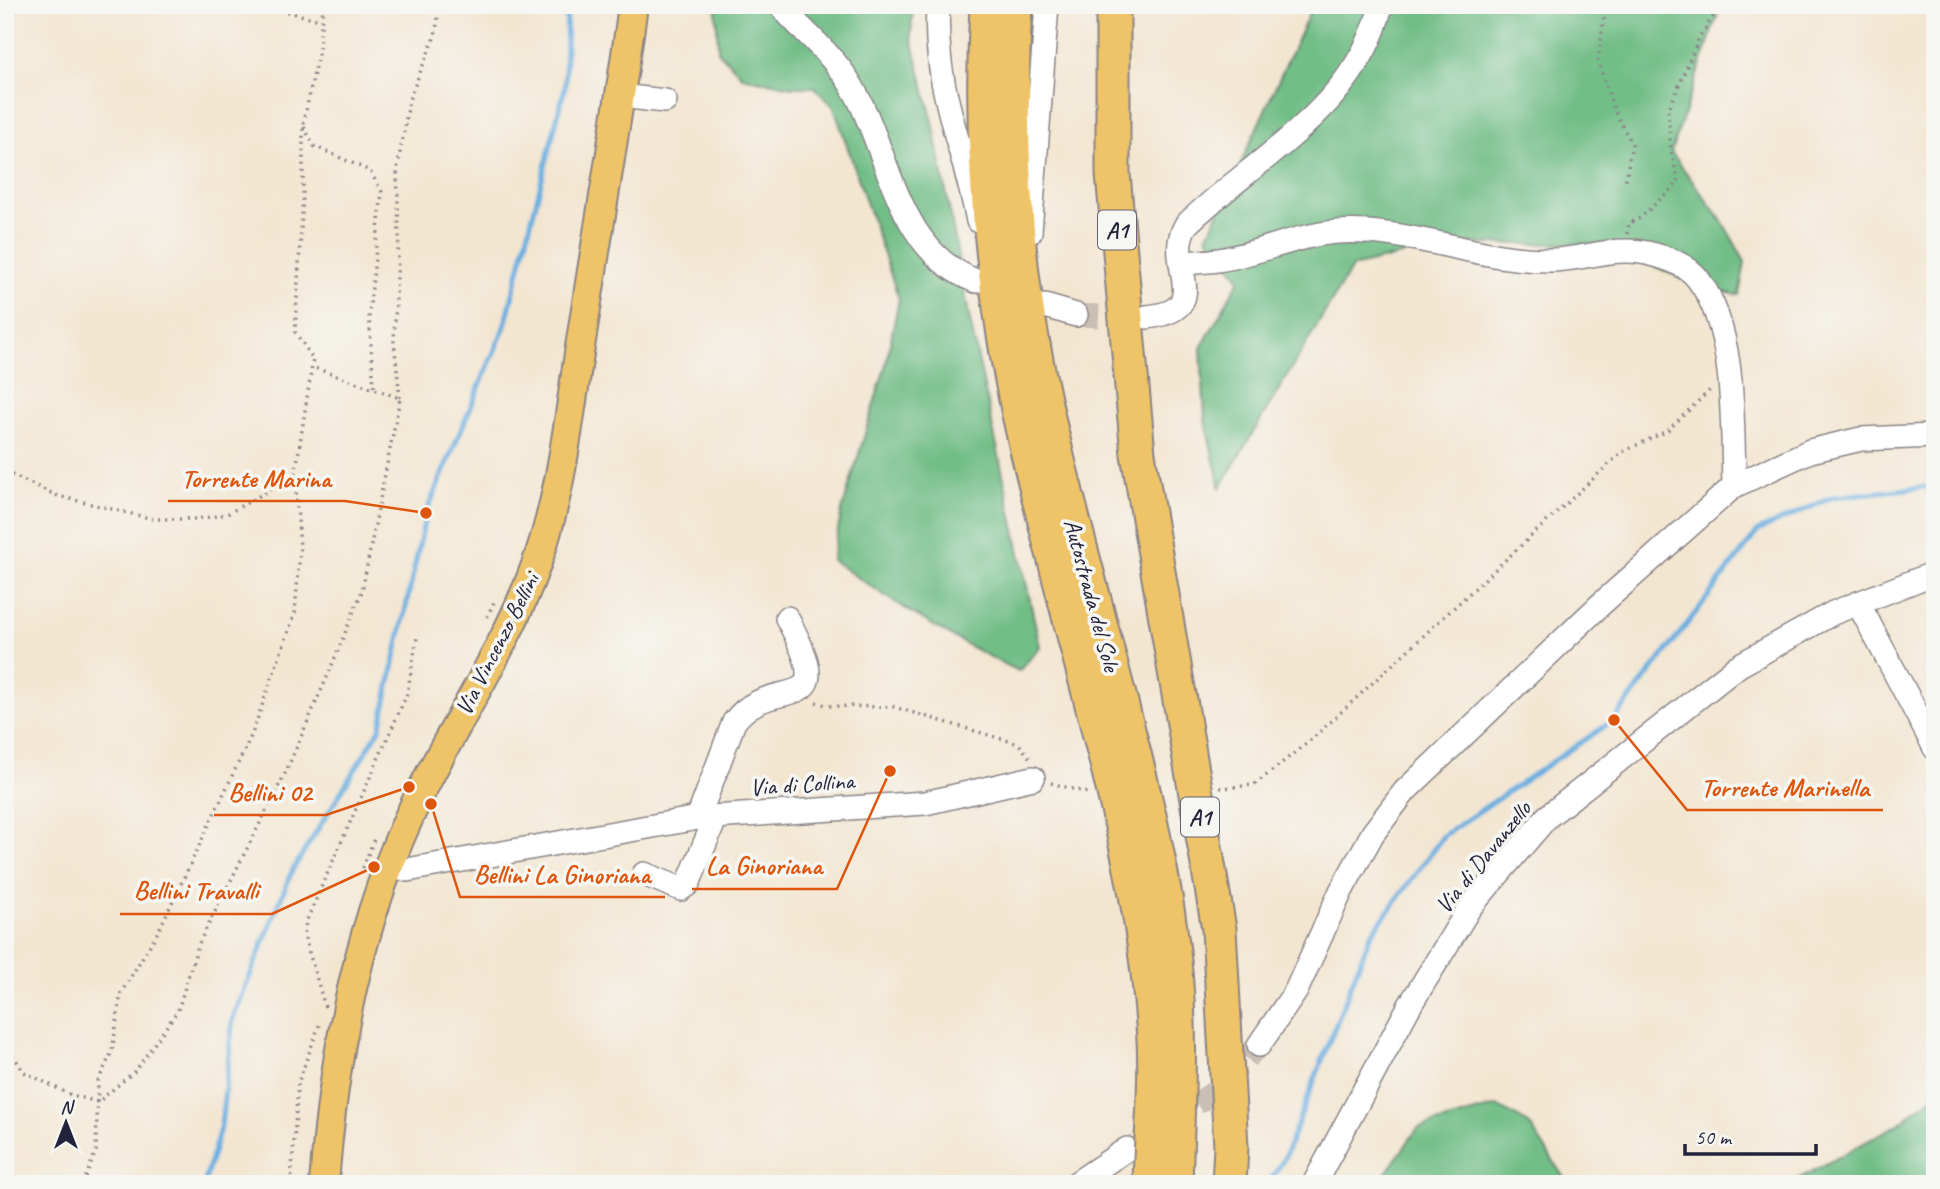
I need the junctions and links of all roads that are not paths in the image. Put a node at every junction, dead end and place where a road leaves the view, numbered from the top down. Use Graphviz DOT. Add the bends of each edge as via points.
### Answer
graph roads {
  1 [pos="633,5"];
  2 [pos="780,5"];
  3 [pos="938,5"];
  4 [pos="988,5"];
  5 [pos="1015,5"];
  6 [pos="1046,5"];
  7 [pos="1112,5"];
  8 [pos="1381,5"];
  9 [pos="620,96"];
  10 [pos="665,101"];
  11 [pos="1181,263"];
  12 [pos="976,281"];
  13 [pos="1035,299"];
  14 [pos="1076,315"];
  15 [pos="1147,317"];
  16 [pos="1935,436"];
  17 [pos="1027,445"];
  18 [pos="1734,486"];
  19 [pos="1935,573"];
  20 [pos="1858,603"];
  21 [pos="1083,612"];
  22 [pos="787,618"];
  23 [pos="1935,748"];
  24 [pos="1033,778"];
  25 [pos="707,818"];
  26 [pos="380,855"];
  27 [pos="644,874"];
  28 [pos="1259,1045"];
  29 [pos="1127,1149"];
  30 [pos="324,1184"];
  31 [pos="1075,1184"];
  32 [pos="1150,1184"];
  33 [pos="1175,1184"];
  34 [pos="1230,1184"];
  35 [pos="1314,1184"];
  1 -- 9 [label="main road, Via Vincenzo Bellini"];
  2 -- 12 [label="street" via="849,82 923,241 953,269"];
  3 -- 17 [label="street" via="938,65 978,219 1000,381"];
  4 -- 17 [label="highway, Autostrada del Sole / A1" via="985,103 995,260 1004,337"];
  5 -- 13 [label="highway, Autostrada del Sole / A1" via="1016,204"];
  6 -- 13 [label="street"];
  7 -- 34 [label="highway, A1, bridge" via="1113,174 1138,454 1219,929"];
  8 -- 11 [label="street" via="1363,50 1326,104 1186,225 1179,235"];
  9 -- 10 [label="street"];
  9 -- 26 [label="main road, Via Vincenzo Bellini" via="548,529 523,598 418,798"];
  11 -- 15 [label="street" via="1181,306 1172,313"];
  11 -- 18 [label="street" via="1220,260 1337,232 1412,237 1483,254 1553,260 1623,249 1663,257 1698,278 1729,361"];
  13 -- 14 [label="street"];
  13 -- 21 [label="highway, Autostrada del Sole / A1" via="1053,444"];
  16 -- 18 [label="street" via="1861,439 1810,451"];
  17 -- 21 [label="highway, Autostrada del Sole / A1"];
  18 -- 28 [label="street" via="1600,605 1405,791 1373,833 1296,991"];
  19 -- 20 [label="street, Via di Davanzello"];
  20 -- 23 [label="street"];
  20 -- 35 [label="street, Via di Davanzello" via="1738,666 1547,817 1470,907 1410,1005"];
  21 -- 32 [label="highway, Autostrada del Sole / A1, bridge" via="1144,935 1155,1042"];
  21 -- 33 [label="highway, Autostrada del Sole / A1, bridge" via="1152,828 1171,930 1180,1039"];
  22 -- 25 [label="street, Via di Collina" via="803,649 808,683 800,691 743,709 734,722"];
  24 -- 25 [label="street, Via di Collina" via="925,803"];
  25 -- 26 [label="street, Via di Collina" via="407,870"];
  25 -- 27 [label="street" via="688,884 681,890"];
  26 -- 30 [label="main road, Via Vincenzo Bellini" via="335,1068"];
  29 -- 31 [label="street"];
}
